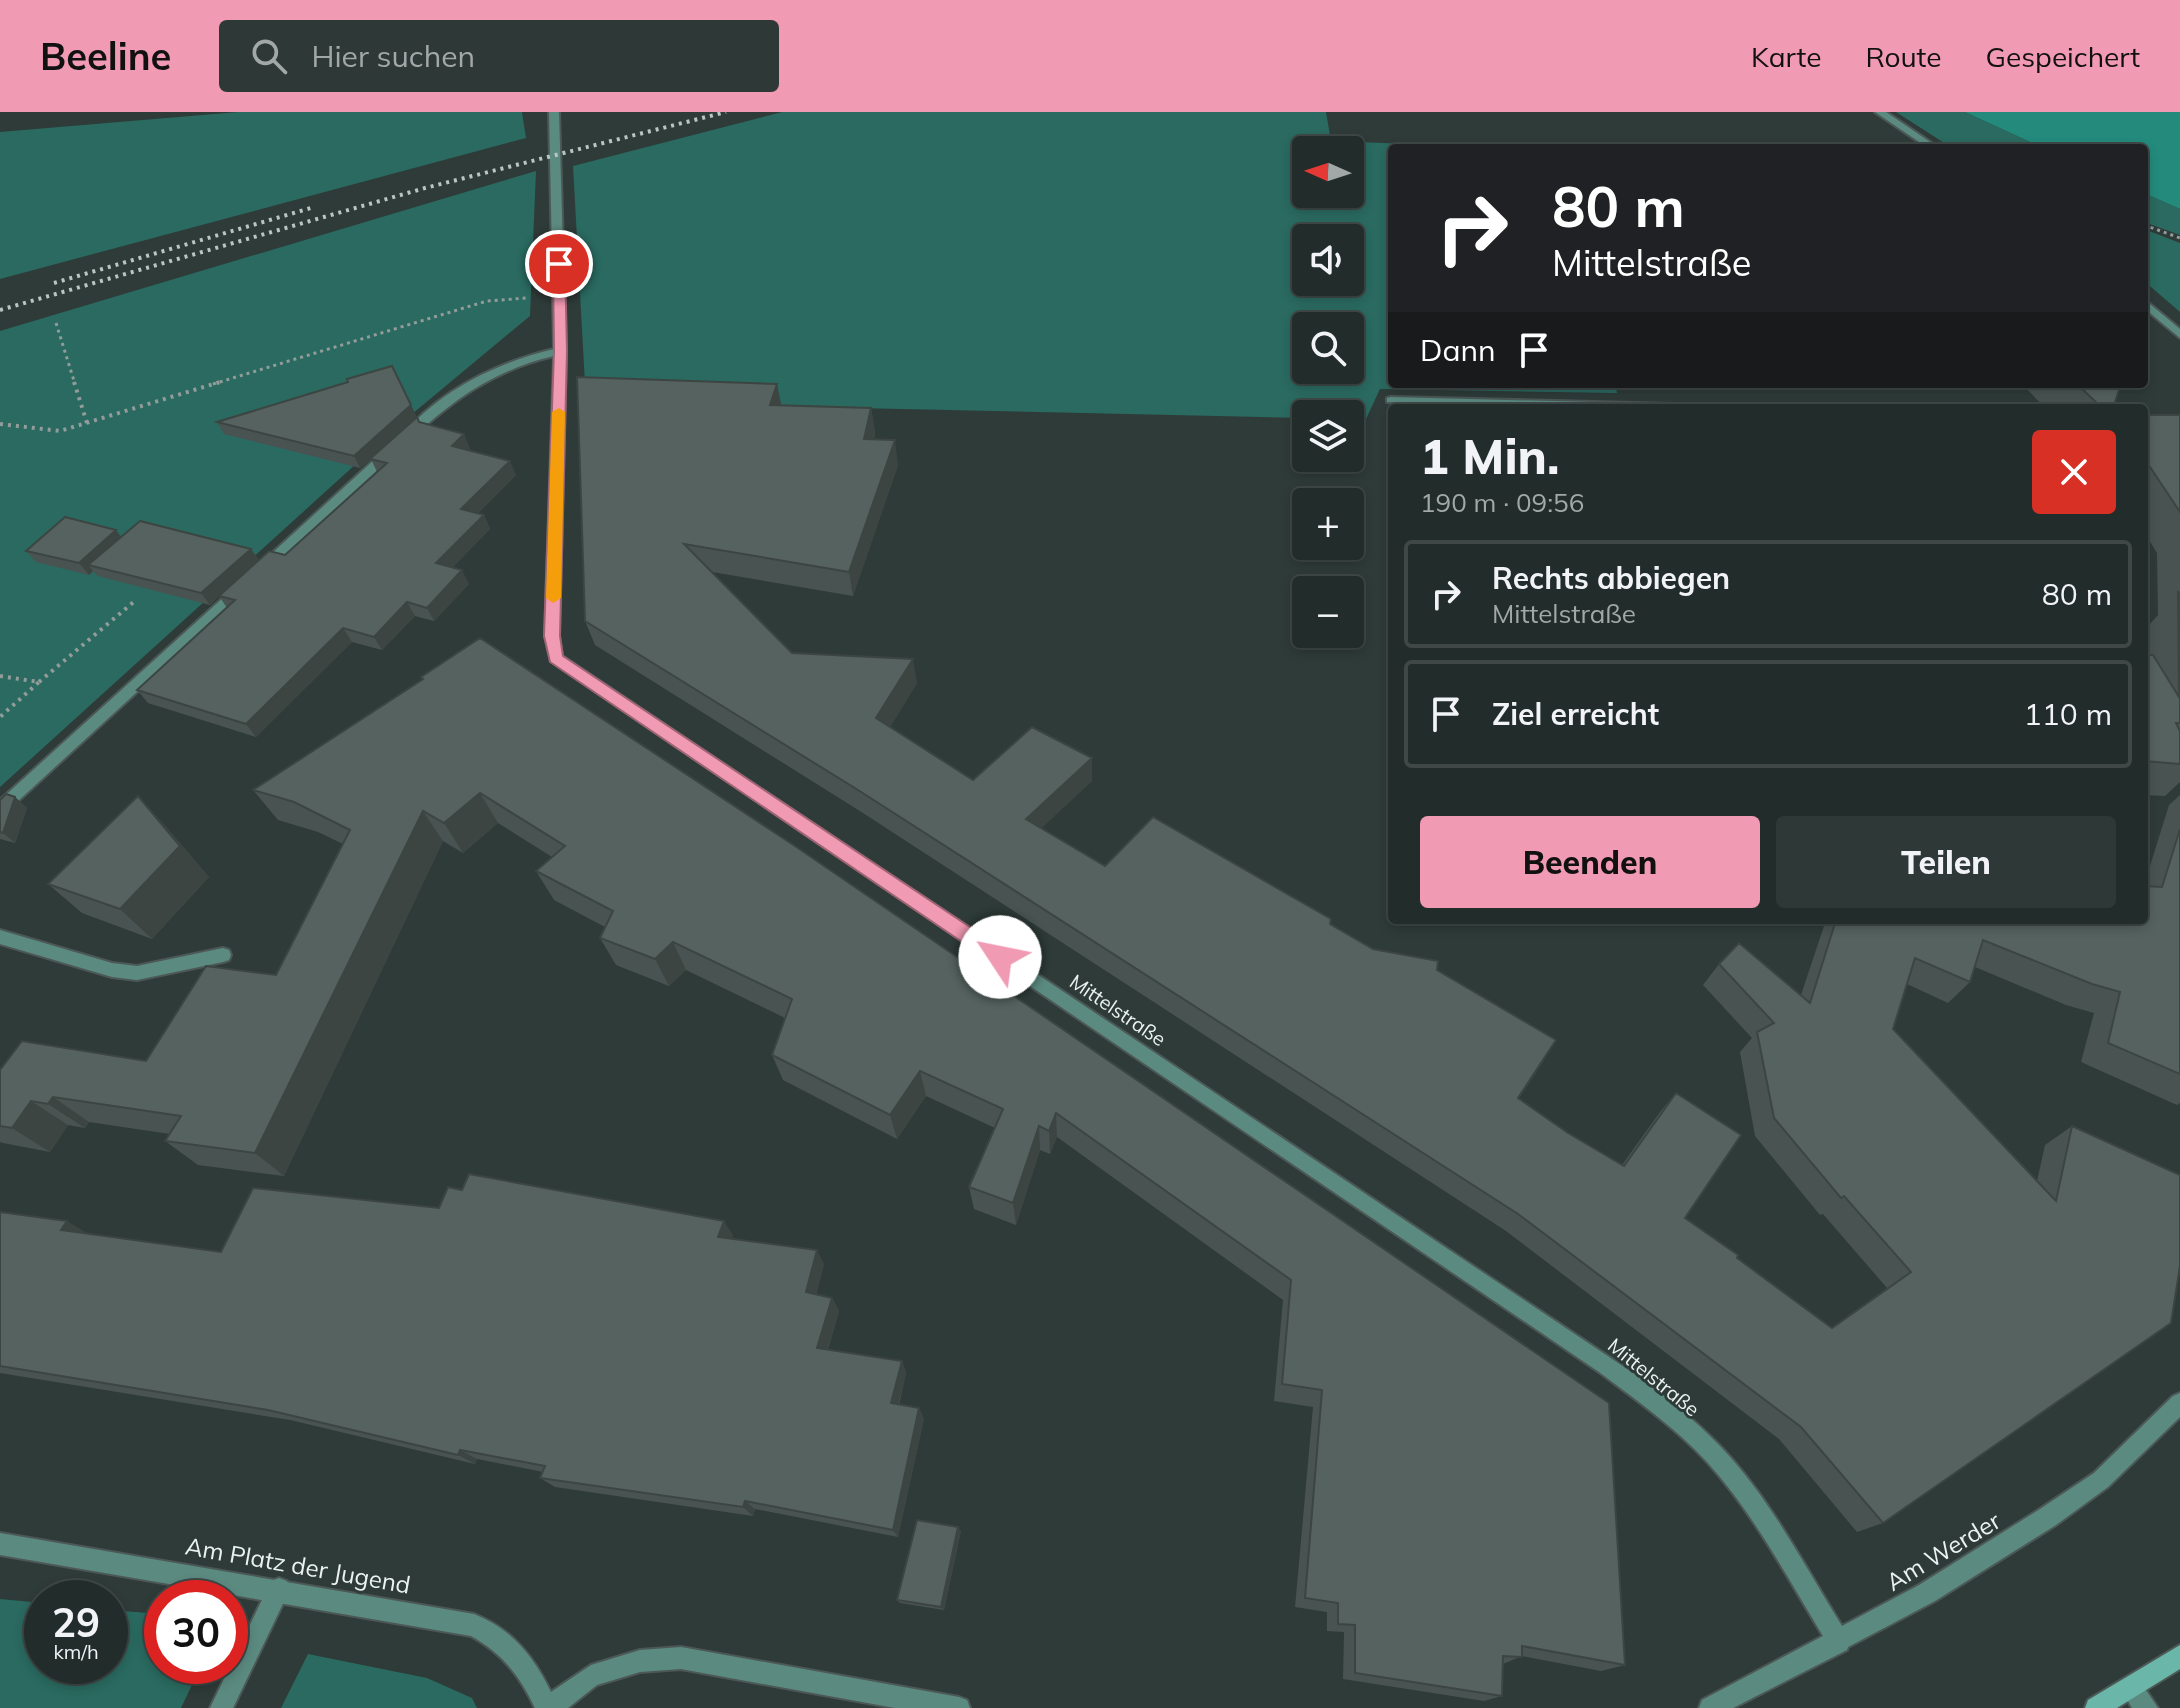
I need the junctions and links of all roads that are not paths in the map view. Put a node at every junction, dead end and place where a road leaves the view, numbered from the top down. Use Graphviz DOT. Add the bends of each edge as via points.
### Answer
graph roads {
  1 [pos="554,112"];
  2 [pos="1880,112"];
  3 [pos="1928,144"];
  4 [pos="2148,306"];
  5 [pos="2180,335"];
  6 [pos="560,351"];
  7 [pos="1391,400"];
  8 [pos="1551,404"];
  9 [pos="258,572"];
  10 [pos="246,583"];
  11 [pos="0,809"];
  12 [pos="0,937"];
  13 [pos="223,955"];
  14 [pos="2180,1403"];
  15 [pos="0,1544"];
  16 [pos="279,1589"];
  17 [pos="1839,1642"];
  18 [pos="2180,1656"];
  19 [pos="2132,1689"];
  20 [pos="221,1708"];
  21 [pos="548,1708"];
  22 [pos="959,1708"];
  23 [pos="1710,1708"];
  24 [pos="2096,1708"];
  25 [pos="2147,1708"];
  1 -- 6 [label="street, Mittelstraße"];
  2 -- 3 [label="street"];
  4 -- 5 [label="street"];
  6 -- 9 [label="street" via="497,368 459,390"];
  6 -- 17 [label="street, Mittelstraße" via="552,636 556,658 1606,1365 1725,1467"];
  7 -- 8 [label="street"];
  10 -- 11 [label="street"];
  12 -- 13 [label="street" via="137,973"];
  14 -- 17 [label="street, Am Werder" via="2101,1480 1927,1593"];
  15 -- 16 [label="street, Am Platz der Jugend"];
  16 -- 20 [label="street"];
  16 -- 21 [label="street, Am Platz der Jugend" via="474,1625 502,1639"];
  17 -- 23 [label="street, Am Werder"];
  18 -- 19 [label="main road"];
  19 -- 24 [label="main road"];
  19 -- 25 [label="street"];
  21 -- 22 [label="street, Am Platz der Jugend" via="591,1676 640,1661 681,1658"];
}
